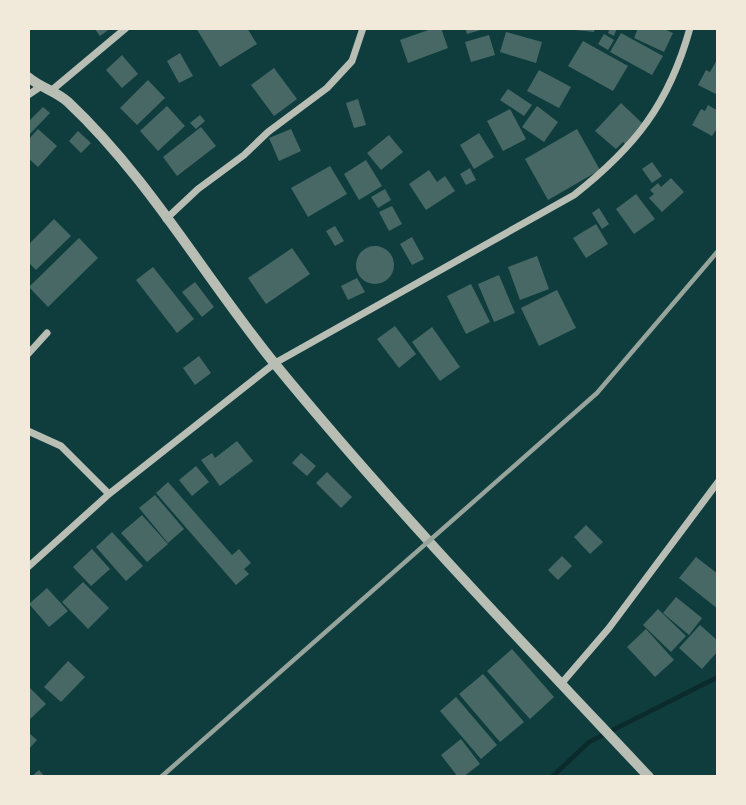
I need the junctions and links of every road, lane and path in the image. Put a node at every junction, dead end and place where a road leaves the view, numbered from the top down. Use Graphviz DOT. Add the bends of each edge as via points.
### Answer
graph roads {
  1 [pos="126,28"];
  2 [pos="363,28"];
  3 [pos="690,28"];
  4 [pos="28,77"];
  5 [pos="40,86"];
  6 [pos="52,90"];
  7 [pos="28,95"];
  8 [pos="166,219"];
  9 [pos="47,333"];
  10 [pos="28,354"];
  11 [pos="275,363"];
  12 [pos="28,432"];
  13 [pos="718,482"];
  14 [pos="108,494"];
  15 [pos="28,567"];
  16 [pos="561,684"];
  17 [pos="649,777"];
  1 -- 6 [label="street"];
  2 -- 8 [label="street" via="352,61 327,88"];
  3 -- 11 [label="street" via="663,100 637,138 598,176 574,195"];
  4 -- 5 [label="street"];
  5 -- 6 [label="street"];
  5 -- 7 [label="street"];
  6 -- 8 [label="street" via="128,167"];
  8 -- 11 [label="street"];
  9 -- 10 [label="street"];
  11 -- 14 [label="street"];
  11 -- 16 [label="street"];
  12 -- 14 [label="street" via="61,446"];
  13 -- 16 [label="street" via="609,628"];
  14 -- 15 [label="street"];
  16 -- 17 [label="street"];
}
